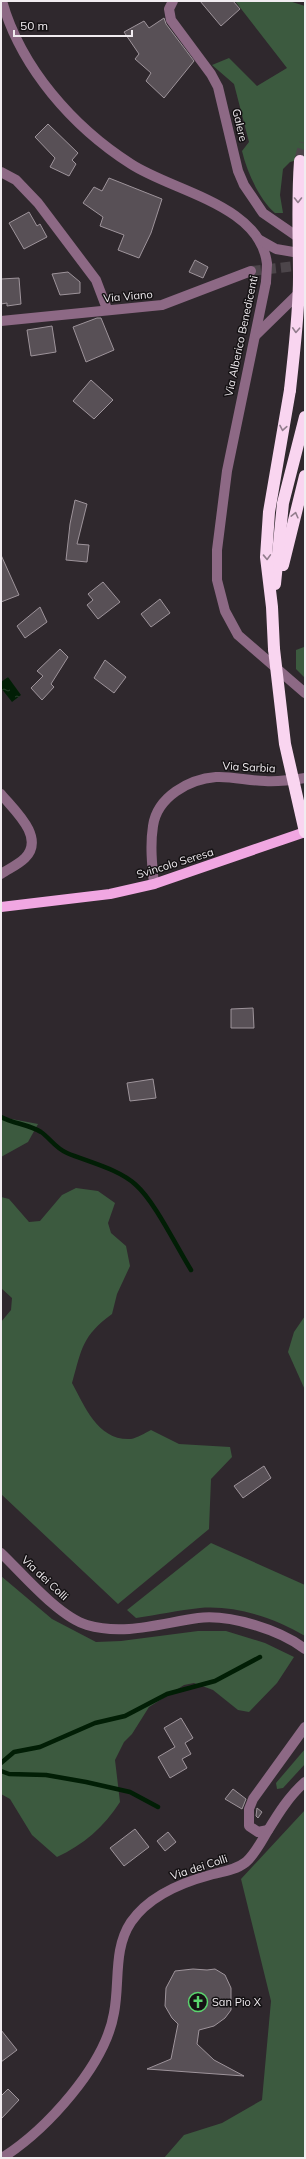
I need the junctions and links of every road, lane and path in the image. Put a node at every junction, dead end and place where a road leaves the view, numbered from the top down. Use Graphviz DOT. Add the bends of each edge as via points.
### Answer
graph roads {
  1 [pos="2,1"];
  2 [pos="173,1"];
  3 [pos="300,161"];
  4 [pos="1,172"];
  5 [pos="258,238"];
  6 [pos="305,242"];
  7 [pos="305,254"];
  8 [pos="251,271"];
  9 [pos="305,287"];
  10 [pos="107,309"];
  11 [pos="1,321"];
  12 [pos="256,335"];
  13 [pos="305,417"];
  14 [pos="305,476"];
  15 [pos="272,607"];
  16 [pos="305,693"];
  17 [pos="305,778"];
  18 [pos="1,794"];
  19 [pos="305,832"];
  20 [pos="1,874"];
  21 [pos="154,884"];
  22 [pos="1,906"];
  23 [pos="1,1553"];
  24 [pos="305,1649"];
  25 [pos="305,1726"];
  26 [pos="305,1782"];
  27 [pos="268,1830"];
  28 [pos="2,2158"];
  1 -- 5 [label="street, Via Alberico Benedicenti" via="18,44 36,74 97,139 132,165 230,212 247,225"];
  2 -- 6 [label="street, Galere" via="169,9 171,20 218,87 238,171 244,185 263,213"];
  3 -- 15 [label="highway, one-way, bridge" via="296,341 269,512 266,557"];
  4 -- 10 [label="street" via="16,180 38,203 96,280"];
  5 -- 7 [label="street" via="276,249"];
  5 -- 12 [label="street, Via Alberico Benedicenti, bridge" via="264,249 266,282"];
  8 -- 10 [label="street, Via Viano" via="162,305"];
  9 -- 12 [label="street"];
  10 -- 11 [label="street, Via Viano"];
  12 -- 16 [label="street, Via Alberico Benedicenti" via="227,471 217,550 217,580 225,611 238,635"];
  13 -- 15 [label="highway" via="283,503"];
  15 -- 14 [label="highway, one-way"];
  15 -- 19 [label="highway, bridge" via="285,744"];
  17 -- 21 [label="street, Via Sarbia" via="265,781 217,777 198,780 181,788 163,803 153,825"];
  18 -- 20 [label="street" via="27,825 32,842 25,858"];
  19 -- 21 [label="main road, Svincolo Seresa"];
  21 -- 22 [label="main road, Svincolo Seresa" via="110,894"];
  23 -- 24 [label="street, Via dei Colli" via="59,1609 85,1625 121,1630 200,1618 223,1619 272,1631"];
  25 -- 27 [label="street" via="248,1809 249,1822 253,1830"];
  26 -- 27 [label="street" via="292,1794"];
  27 -- 28 [label="street, Via dei Colli" via="246,1862 229,1870 173,1887 145,1906 131,1921 119,1949 114,2014 102,2049 66,2103"];
}
